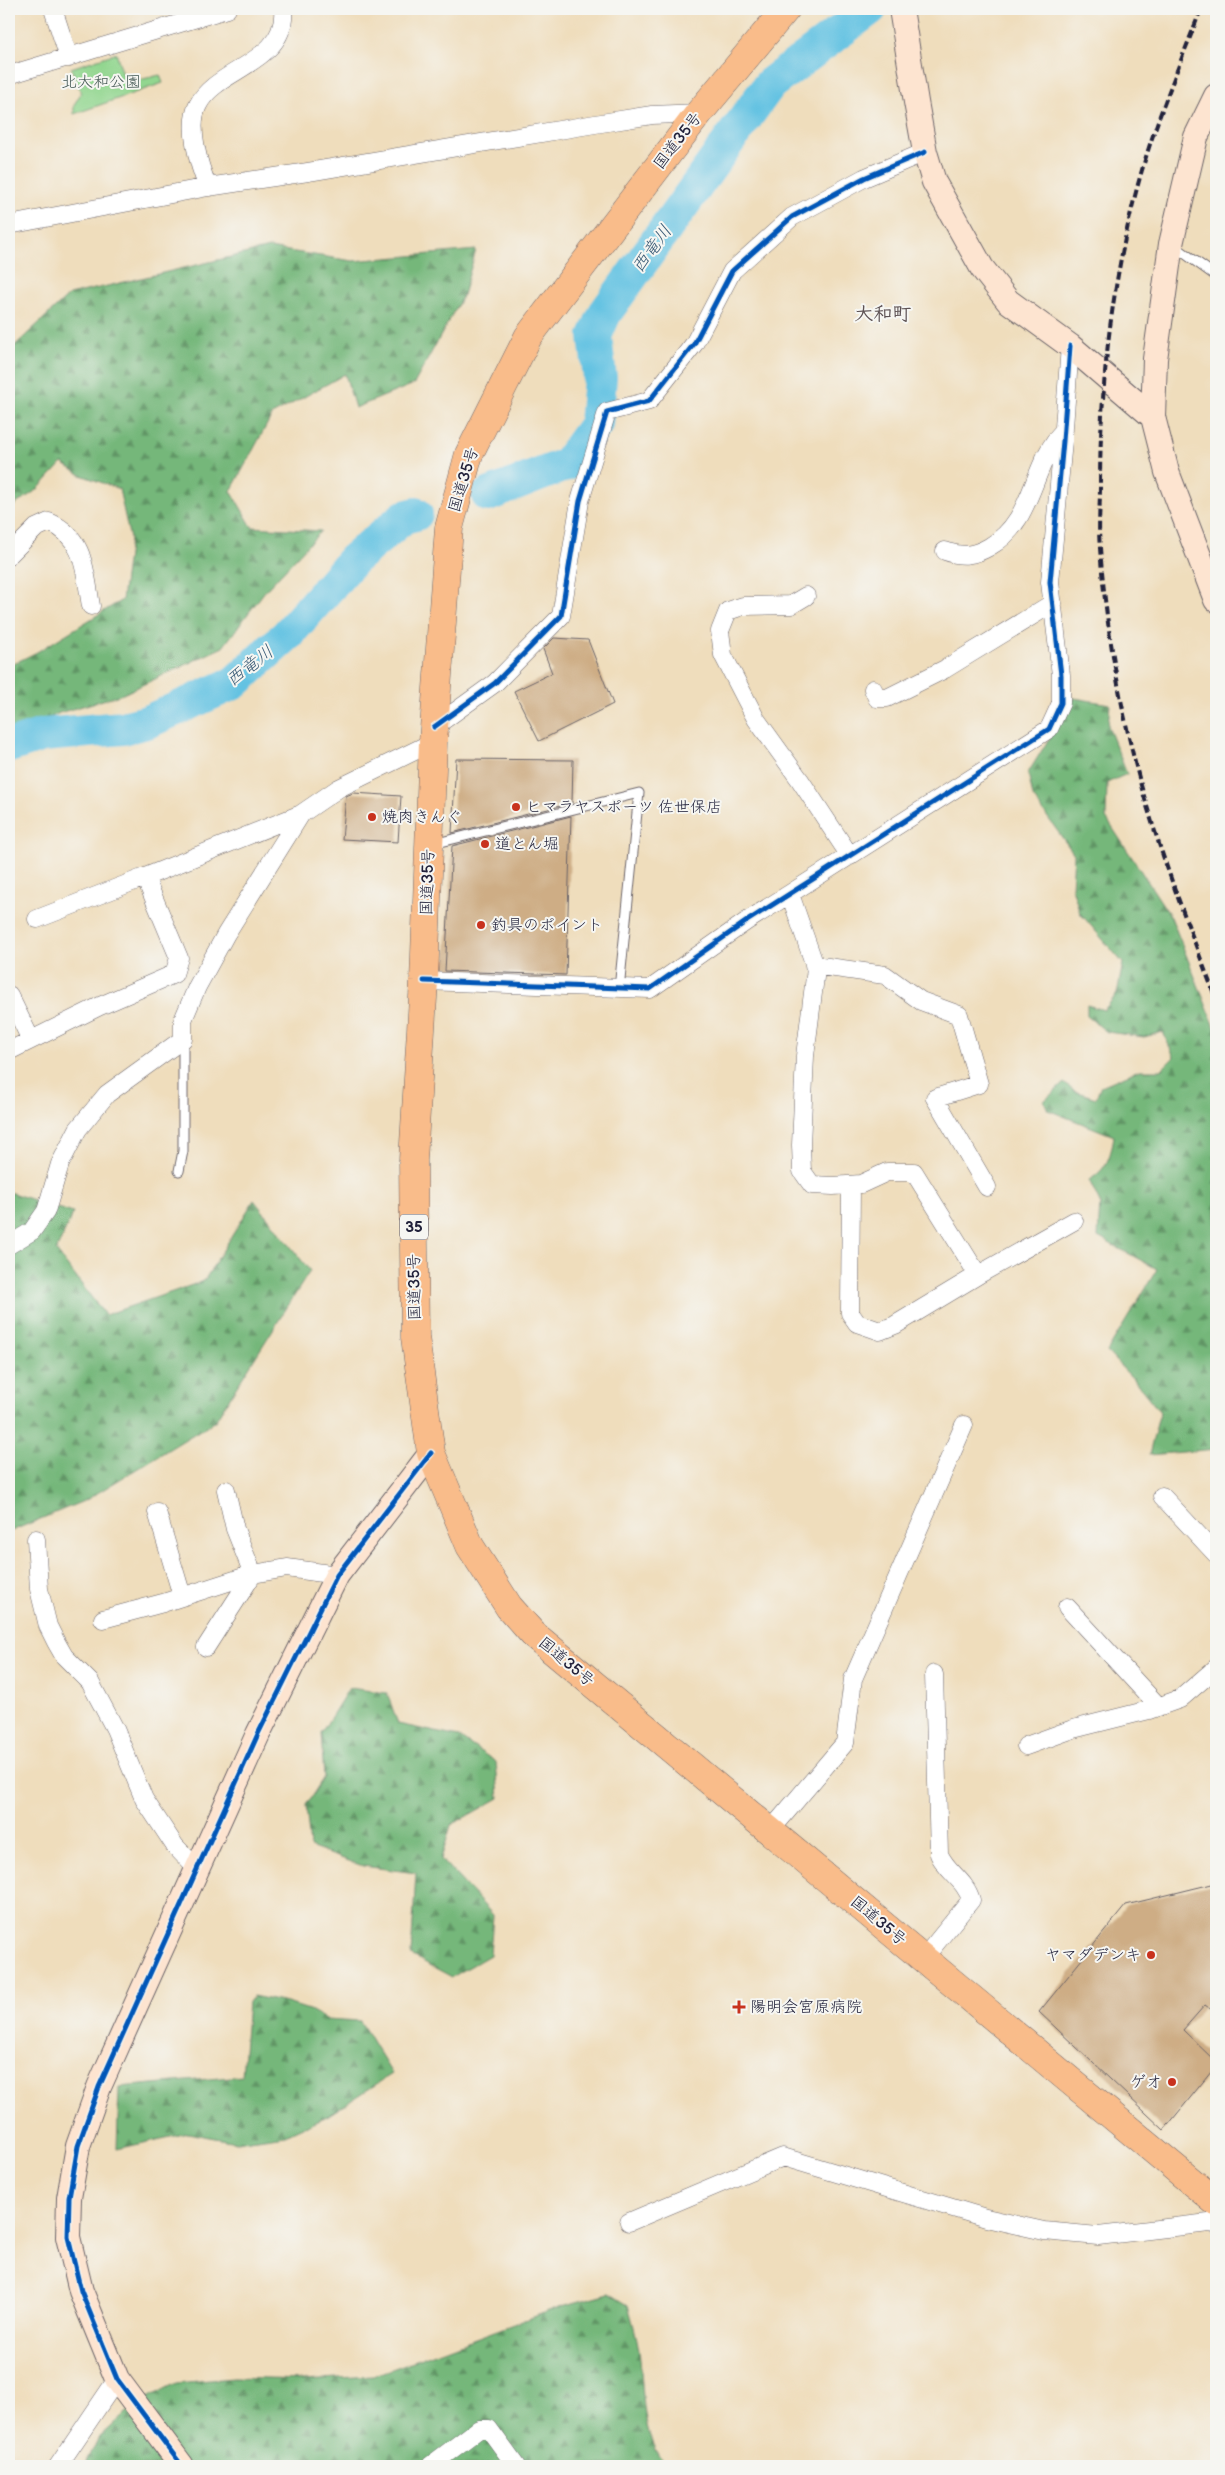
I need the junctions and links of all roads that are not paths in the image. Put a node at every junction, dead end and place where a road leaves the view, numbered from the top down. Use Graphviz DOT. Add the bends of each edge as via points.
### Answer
graph roads {
  1 [pos="53,9"];
  2 [pos="227,9"];
  3 [pos="289,9"];
  4 [pos="786,9"];
  5 [pos="901,9"];
  6 [pos="69,58"];
  7 [pos="9,75"];
  8 [pos="1216,96"];
  9 [pos="698,113"];
  10 [pos="925,152"];
  11 [pos="208,187"];
  12 [pos="9,225"];
  13 [pos="1171,244"];
  14 [pos="1216,276"];
  15 [pos="1070,346"];
  16 [pos="1153,417"];
  17 [pos="1064,430"];
  18 [pos="945,551"];
  19 [pos="9,555"];
  20 [pos="806,596"];
  21 [pos="1216,600"];
  22 [pos="1052,604"];
  23 [pos="91,606"];
  24 [pos="874,689"];
  25 [pos="434,735"];
  26 [pos="301,814"];
  27 [pos="430,844"];
  28 [pos="850,856"];
  29 [pos="145,877"];
  30 [pos="790,894"];
  31 [pos="37,918"];
  32 [pos="814,964"];
  33 [pos="424,981"];
  34 [pos="619,989"];
  35 [pos="9,995"];
  36 [pos="183,1039"];
  37 [pos="31,1040"];
  38 [pos="9,1051"];
  39 [pos="179,1172"];
  40 [pos="851,1185"];
  41 [pos="987,1186"];
  42 [pos="1074,1221"];
  43 [pos="9,1245"];
  44 [pos="978,1275"];
  45 [pos="964,1425"];
  46 [pos="431,1453"];
  47 [pos="226,1490"];
  48 [pos="1162,1496"];
  49 [pos="157,1512"];
  50 [pos="36,1539"];
  51 [pos="1216,1554"];
  52 [pos="252,1574"];
  53 [pos="338,1574"];
  54 [pos="182,1596"];
  55 [pos="1067,1606"];
  56 [pos="103,1619"];
  57 [pos="206,1646"];
  58 [pos="1216,1668"];
  59 [pos="934,1674"];
  60 [pos="1158,1706"];
  61 [pos="1026,1746"];
  62 [pos="770,1831"];
  63 [pos="198,1870"];
  64 [pos="923,1959"];
  65 [pos="1216,2202"];
  66 [pos="629,2222"];
  67 [pos="1216,2224"];
  68 [pos="117,2378"];
  69 [pos="58,2466"];
  70 [pos="182,2466"];
  71 [pos="430,2466"];
  72 [pos="516,2466"];
  1 -- 6 [label="street"];
  2 -- 6 [label="street"];
  3 -- 11 [label="street" via="271,47 217,86 197,106 194,120 199,167"];
  4 -- 9 [label="highway, 国道35号 / 35"];
  5 -- 10 [label="street"];
  6 -- 7 [label="street"];
  8 -- 13 [label="street" via="1196,137"];
  9 -- 11 [label="street" via="652,115"];
  9 -- 25 [label="highway, 国道35号 / 35" via="528,337 469,454 449,528"];
  10 -- 15 [label="street" via="934,182 982,268 1008,301"];
  10 -- 25 [label="street" via="864,178 792,217 732,271 694,344 648,401 607,412 580,501 561,616 495,683"];
  11 -- 12 [label="street"];
  13 -- 14 [label="lane"];
  13 -- 16 [label="street" via="1155,359"];
  15 -- 16 [label="street"];
  15 -- 17 [label="street"];
  16 -- 21 [label="street" via="1167,472"];
  17 -- 18 [label="street" via="1052,442 1015,525 1001,540 983,551 960,556"];
  17 -- 22 [label="street" via="1050,582"];
  19 -- 23 [label="street" via="36,528 49,522 60,526 82,554"];
  20 -- 28 [label="street" via="791,605 743,606 728,611 720,631 723,655 756,720"];
  22 -- 24 [label="street" via="946,669 888,698 877,698"];
  22 -- 28 [label="street" via="1061,703 1049,729"];
  25 -- 26 [label="street" via="339,788"];
  25 -- 27 [label="highway, 国道35号 / 35"];
  26 -- 29 [label="street"];
  26 -- 36 [label="street" via="197,987 184,1020"];
  27 -- 33 [label="highway, 国道35号 / 35"];
  27 -- 34 [label="lane" via="639,792"];
  28 -- 30 [label="street"];
  29 -- 31 [label="street"];
  29 -- 37 [label="street" via="179,958 174,974"];
  30 -- 32 [label="street"];
  30 -- 34 [label="street" via="650,989"];
  32 -- 40 [label="street" via="805,1056 802,1171 812,1185"];
  32 -- 41 [label="street" via="885,975 920,1001 959,1015 979,1084 935,1098"];
  33 -- 34 [label="street"];
  33 -- 46 [label="highway, 国道35号 / 35" via="413,1160 415,1337"];
  35 -- 37 [label="street"];
  36 -- 39 [label="lane" via="183,1151"];
  36 -- 43 [label="street" via="106,1094 78,1129 60,1164 46,1211 32,1231"];
  37 -- 38 [label="street"];
  40 -- 44 [label="street" via="862,1184 887,1172 914,1172"];
  40 -- 44 [label="street" via="850,1313 857,1323 880,1331"];
  42 -- 44 [label="street"];
  45 -- 62 [label="street" via="853,1679 845,1742"];
  46 -- 53 [label="street"];
  46 -- 62 [label="highway, 国道35号 / 35" via="470,1546 509,1607 533,1634"];
  47 -- 52 [label="street"];
  48 -- 51 [label="street"];
  49 -- 54 [label="street"];
  50 -- 63 [label="street" via="39,1589 48,1626 64,1656 90,1682 115,1728 144,1799 175,1846"];
  52 -- 53 [label="street" via="287,1568"];
  52 -- 54 [label="street"];
  52 -- 57 [label="street"];
  53 -- 63 [label="street" via="266,1718"];
  54 -- 56 [label="street"];
  55 -- 60 [label="street"];
  58 -- 60 [label="street" via="1180,1699"];
  59 -- 64 [label="street" via="939,1854 943,1864 967,1888 971,1900"];
  60 -- 61 [label="street" via="1073,1729"];
  62 -- 64 [label="highway, 国道35号 / 35"];
  63 -- 68 [label="street" via="99,2087 78,2146 69,2198 68,2237 81,2291"];
  64 -- 65 [label="highway, 国道35号 / 35"];
  66 -- 67 [label="street" via="783,2158 986,2218 1044,2231 1098,2236"];
  68 -- 69 [label="street"];
  68 -- 70 [label="street"];
  71 -- 72 [label="street" via="479,2429 489,2429"];
}
